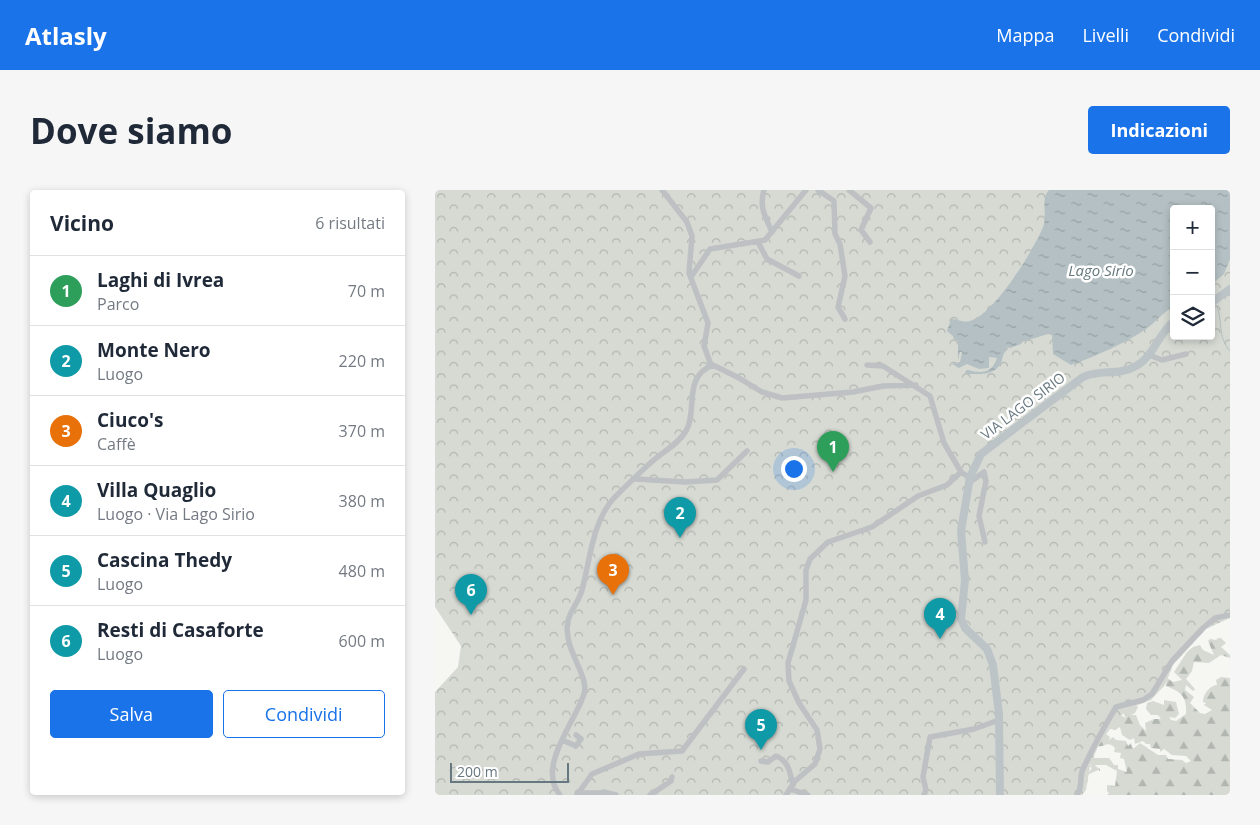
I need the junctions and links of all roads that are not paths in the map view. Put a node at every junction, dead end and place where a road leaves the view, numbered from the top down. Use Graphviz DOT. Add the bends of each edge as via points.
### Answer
graph roads {
  1 [pos="662,190"];
  2 [pos="764,190"];
  3 [pos="805,190"];
  4 [pos="818,190"];
  5 [pos="849,190"];
  6 [pos="772,232"];
  7 [pos="758,242"];
  8 [pos="871,242"];
  9 [pos="799,276"];
  10 [pos="691,277"];
  11 [pos="1230,289"];
  12 [pos="1215,301"];
  13 [pos="845,319"];
  14 [pos="1170,325"];
  15 [pos="1187,354"];
  16 [pos="1149,355"];
  17 [pos="711,365"];
  18 [pos="867,365"];
  19 [pos="916,385"];
  20 [pos="747,451"];
  21 [pos="961,472"];
  22 [pos="970,477"];
  23 [pos="636,479"];
  24 [pos="985,542"];
  25 [pos="1230,615"];
  26 [pos="744,669"];
  27 [pos="999,717"];
  28 [pos="576,735"];
  29 [pos="562,740"];
  30 [pos="761,761"];
  31 [pos="672,777"];
  32 [pos="791,787"];
  33 [pos="926,794"];
  34 [pos="560,795"];
  35 [pos="577,795"];
  36 [pos="581,795"];
  37 [pos="616,795"];
  38 [pos="650,795"];
  39 [pos="786,795"];
  40 [pos="809,795"];
  41 [pos="1000,795"];
  42 [pos="1077,795"];
  1 -- 10 [label="street" via="690,229 693,241 688,270"];
  2 -- 6 [label="street" via="762,210"];
  3 -- 6 [label="street"];
  4 -- 13 [label="street" via="834,201 835,234 845,276 838,307"];
  5 -- 8 [label="street" via="871,208 861,230"];
  6 -- 7 [label="street"];
  7 -- 9 [label="street" via="767,259"];
  7 -- 10 [label="street" via="710,248"];
  10 -- 17 [label="street" via="709,323 704,346"];
  11 -- 12 [label="main road"];
  14 -- 16 [label="main road, VIA LAGO SIRIO"];
  15 -- 16 [label="street" via="1162,360"];
  16 -- 22 [label="main road, VIA LAGO SIRIO" via="1137,366 1122,372 1092,372 1083,377 981,454"];
  17 -- 19 [label="street" via="762,392 782,398"];
  17 -- 23 [label="street" via="702,372 690,396 689,426 682,438"];
  18 -- 19 [label="street" via="883,366"];
  19 -- 21 [label="street" via="930,396 944,443"];
  20 -- 23 [label="street" via="717,480"];
  21 -- 22 [label="street"];
  21 -- 32 [label="street" via="947,485 918,496 872,527 828,542 810,559 806,570 806,600 788,663 789,680 799,703 817,730 820,749 815,764"];
  22 -- 24 [label="street" via="973,480 983,472 986,481 979,516"];
  22 -- 27 [label="main road, VIA LAGO SIRIO" via="961,531 965,580 961,619 989,654"];
  23 -- 29 [label="street" via="604,511 582,590 568,620 569,646 585,690"];
  25 -- 42 [label="street" via="1215,618 1203,628 1172,662 1152,694 1143,700 1116,706 1081,773 1081,789"];
  26 -- 35 [label="street" via="682,751 645,752 630,758 592,774"];
  27 -- 33 [label="street" via="974,730 931,736 923,777"];
  27 -- 41 [label="main road, VIA LAGO SIRIO"];
  28 -- 29 [label="street" via="581,739 576,746"];
  29 -- 34 [label="street" via="553,778"];
  30 -- 32 [label="street" via="769,762 776,756 783,759 789,768"];
  31 -- 38 [label="street"];
  32 -- 39 [label="street"];
  32 -- 40 [label="street"];
  36 -- 37 [label="street"];
}
